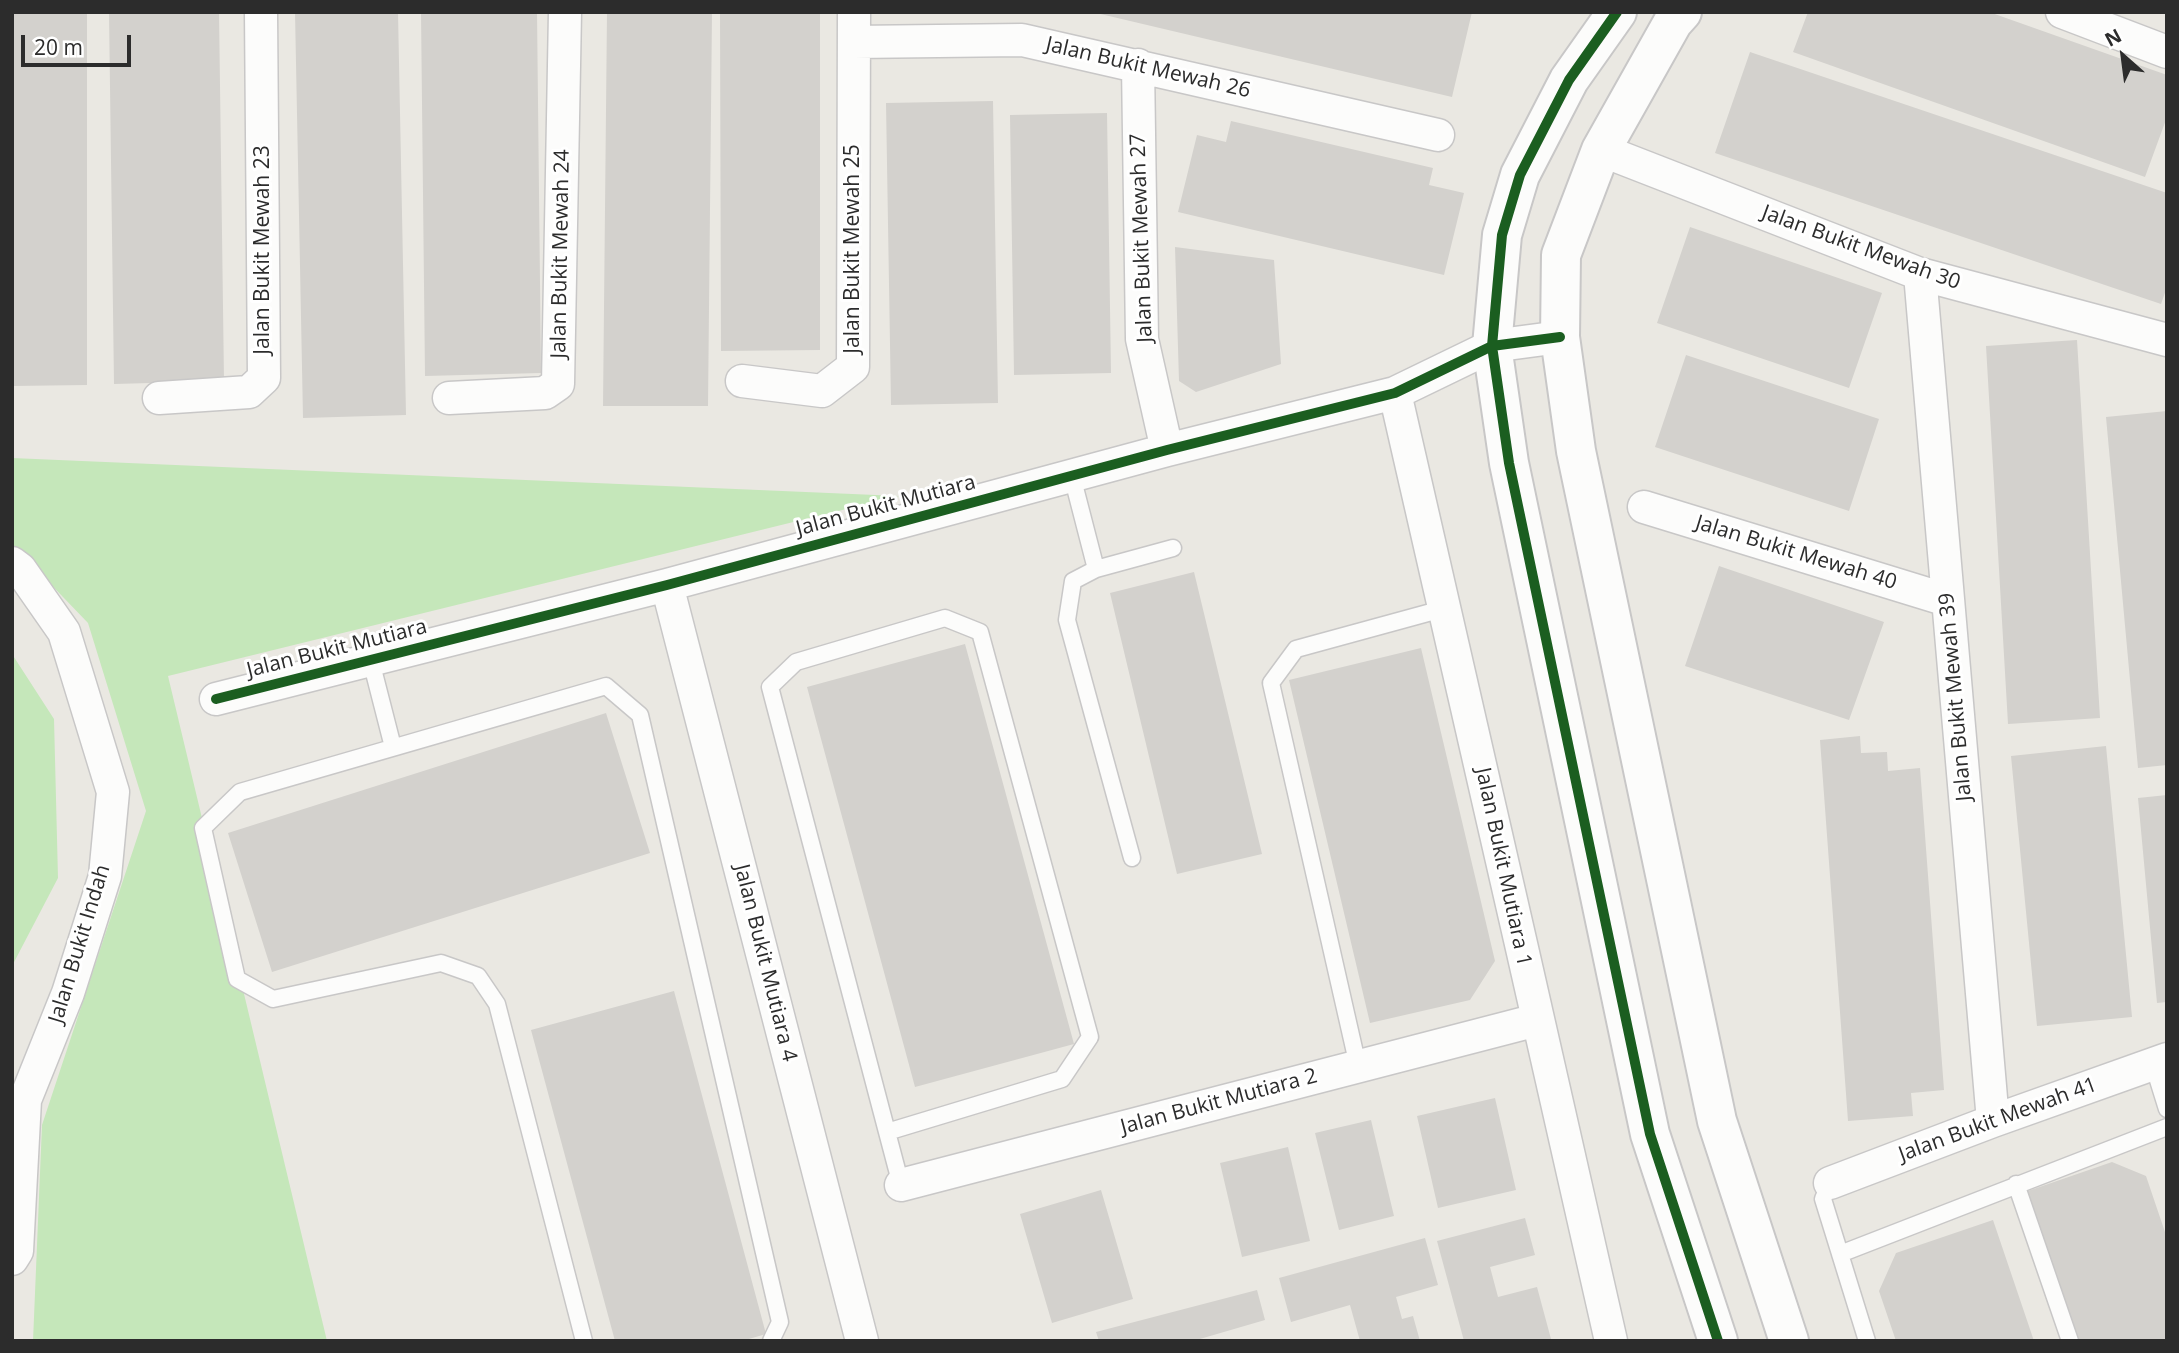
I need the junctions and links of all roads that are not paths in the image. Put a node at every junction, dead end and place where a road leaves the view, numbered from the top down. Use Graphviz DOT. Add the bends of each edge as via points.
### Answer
graph roads {
  1 [pos="261,12"];
  2 [pos="565,12"];
  3 [pos="1616,12"];
  4 [pos="1682,12"];
  5 [pos="2062,12"];
  6 [pos="854,27"];
  7 [pos="2167,52"];
  8 [pos="1138,65"];
  9 [pos="1438,135"];
  10 [pos="1601,150"];
  11 [pos="1920,274"];
  12 [pos="1560,337"];
  13 [pos="2167,340"];
  14 [pos="1492,346"];
  15 [pos="743,381"];
  16 [pos="1395,394"];
  17 [pos="159,398"];
  18 [pos="449,398"];
  19 [pos="1167,450"];
  20 [pos="1072,476"];
  21 [pos="1644,506"];
  22 [pos="1173,548"];
  23 [pos="12,563"];
  24 [pos="1096,569"];
  25 [pos="667,584"];
  26 [pos="1948,600"];
  27 [pos="1446,608"];
  28 [pos="371,661"];
  29 [pos="216,699"];
  30 [pos="393,747"];
  31 [pos="1132,858"];
  32 [pos="1537,1020"];
  33 [pos="2160,1062"];
  34 [pos="1358,1066"];
  35 [pos="19,1102"];
  36 [pos="2167,1110"];
  37 [pos="1993,1121"];
  38 [pos="2167,1127"];
  39 [pos="887,1132"];
  40 [pos="1830,1183"];
  41 [pos="2016,1184"];
  42 [pos="901,1185"];
  43 [pos="1840,1254"];
  44 [pos="12,1259"];
  45 [pos="584,1341"];
  46 [pos="771,1341"];
  47 [pos="862,1341"];
  48 [pos="1611,1341"];
  49 [pos="1718,1341"];
  50 [pos="1789,1341"];
  51 [pos="1867,1341"];
  52 [pos="2070,1341"];
  1 -- 17 [label="street, Jalan Bukit Mewah 23" via="264,378 248,392"];
  2 -- 18 [label="street, Jalan Bukit Mewah 24" via="558,384 545,393"];
  3 -- 14 [label="street" via="1569,80 1520,175 1502,235"];
  4 -- 10 [label="street"];
  5 -- 7 [label="street"];
  6 -- 8 [label="street, Jalan Bukit Mewah 26" via="1022,40"];
  6 -- 15 [label="street, Jalan Bukit Mewah 25" via="853,367 822,391"];
  8 -- 9 [label="street, Jalan Bukit Mewah 26"];
  8 -- 19 [label="street, Jalan Bukit Mewah 27" via="1142,339"];
  10 -- 11 [label="street, Jalan Bukit Mewah 30"];
  10 -- 12 [label="street" via="1561,255"];
  11 -- 13 [label="street, Jalan Bukit Mewah 30"];
  11 -- 26 [label="street, Jalan Bukit Mewah 39"];
  12 -- 14 [label="street, Jalan Bukit Mutiara"];
  12 -- 50 [label="street" via="1576,451 1717,1121"];
  14 -- 16 [label="street, Jalan Bukit Mutiara"];
  14 -- 49 [label="street" via="1509,463 1650,1133"];
  16 -- 19 [label="street, Jalan Bukit Mutiara"];
  16 -- 27 [label="street, Jalan Bukit Mutiara 1"];
  19 -- 20 [label="street, Jalan Bukit Mutiara"];
  20 -- 24 [label="lane"];
  20 -- 25 [label="street, Jalan Bukit Mutiara"];
  21 -- 26 [label="street, Jalan Bukit Mewah 40"];
  22 -- 24 [label="lane"];
  23 -- 35 [label="street, Jalan Bukit Indah" via="64,632 113,792 105,876 68,993"];
  24 -- 31 [label="lane" via="1073,581 1067,620"];
  25 -- 28 [label="street, Jalan Bukit Mutiara"];
  25 -- 47 [label="street, Jalan Bukit Mutiara 4"];
  26 -- 37 [label="street, Jalan Bukit Mewah 39"];
  27 -- 32 [label="street, Jalan Bukit Mutiara 1"];
  27 -- 34 [label="lane" via="1296,649 1270,682"];
  28 -- 29 [label="street, Jalan Bukit Mutiara"];
  28 -- 30 [label="lane"];
  30 -- 45 [label="lane" via="240,792 202,828 237,979 273,999 441,963 478,976 497,1004"];
  30 -- 46 [label="lane" via="606,686 640,715 780,1322"];
  32 -- 34 [label="street, Jalan Bukit Mutiara 2"];
  32 -- 48 [label="street, Jalan Bukit Mutiara 1"];
  33 -- 36 [label="lane"];
  33 -- 37 [label="street, Jalan Bukit Mewah 41"];
  34 -- 42 [label="street, Jalan Bukit Mutiara 2"];
  35 -- 44 [label="street, Jalan Bukit Indah" via="17,1251"];
  37 -- 40 [label="street, Jalan Bukit Mewah 41"];
  38 -- 41 [label="lane"];
  39 -- 39 [label="lane" via="770,687 796,662 944,618 980,632 1090,1037 1062,1079"];
  39 -- 42 [label="lane"];
  40 -- 43 [label="lane" via="1823,1199"];
  41 -- 43 [label="lane"];
  41 -- 52 [label="lane"];
  43 -- 51 [label="lane"];
}
